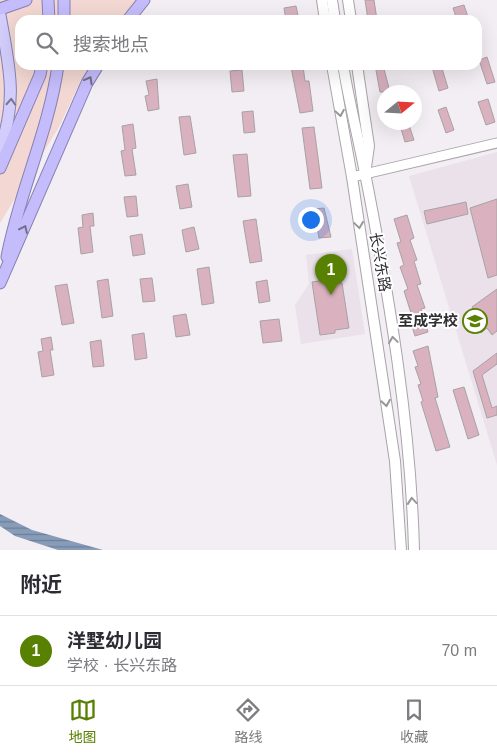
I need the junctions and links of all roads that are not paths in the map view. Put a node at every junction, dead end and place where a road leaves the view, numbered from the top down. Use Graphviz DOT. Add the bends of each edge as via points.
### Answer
graph roads {
  1 [pos="26,0"];
  2 [pos="48,0"];
  3 [pos="64,0"];
  4 [pos="144,0"];
  5 [pos="151,0"];
  6 [pos="322,0"];
  7 [pos="332,0"];
  8 [pos="348,0"];
  9 [pos="0,9"];
  10 [pos="0,15"];
  11 [pos="49,15"];
  12 [pos="64,15"];
  13 [pos="132,15"];
  14 [pos="132,15"];
  15 [pos="324,15"];
  16 [pos="334,15"];
  17 [pos="350,15"];
  18 [pos="41,70"];
  19 [pos="57,70"];
  20 [pos="95,70"];
  21 [pos="333,70"];
  22 [pos="344,70"];
  23 [pos="358,70"];
  24 [pos="497,143"];
  25 [pos="0,149"];
  26 [pos="0,168"];
  27 [pos="365,173"];
  28 [pos="352,177"];
  29 [pos="2,278"];
  30 [pos="402,550"];
  31 [pos="414,550"];
  1 -- 9 [label="highway"];
  2 -- 11 [label="highway"];
  3 -- 12 [label="highway"];
  4 -- 13 [label="highway"];
  5 -- 14 [label="main road"];
  6 -- 15 [label="main road"];
  7 -- 16 [label="main road"];
  8 -- 17 [label="main road"];
  25 -- 10 [label="main road, one-way" via="12,104"];
  18 -- 26 [label="highway"];
  19 -- 29 [label="highway" via="48,114 12,231"];
  29 -- 20 [label="highway, one-way"];
  21 -- 28 [label="main road, 长兴东路, one-way"];
  22 -- 27 [label="main road, 长兴东路"];
  23 -- 27 [label="main road" via="369,146"];
  24 -- 27 [label="street"];
  27 -- 28 [label="street"];
  31 -- 27 [label="main road, 长兴东路, one-way" via="404,419"];
  28 -- 30 [label="main road, 长兴东路, one-way" via="395,461"];
}
